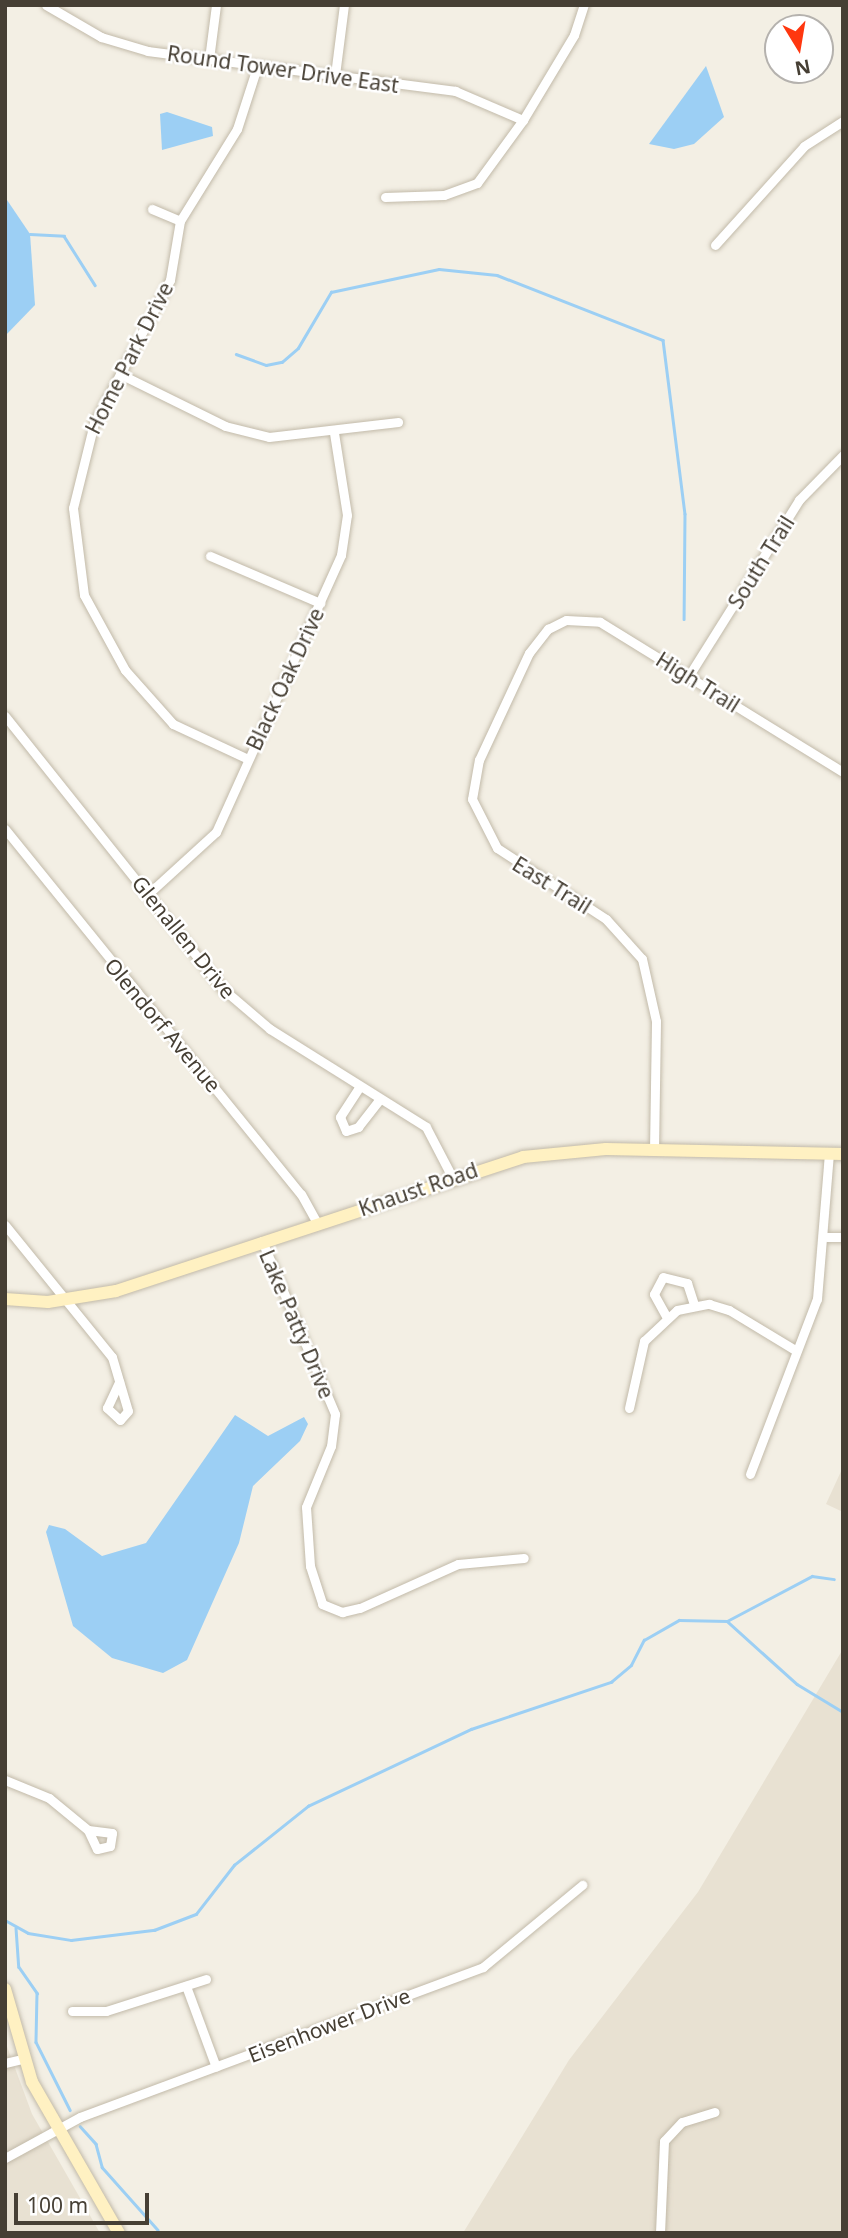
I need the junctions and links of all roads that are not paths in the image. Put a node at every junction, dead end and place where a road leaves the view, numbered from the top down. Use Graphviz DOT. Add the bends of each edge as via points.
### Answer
graph roads {
  1 [pos="46,5"];
  2 [pos="216,5"];
  3 [pos="344,5"];
  4 [pos="584,5"];
  5 [pos="209,59"];
  6 [pos="257,67"];
  7 [pos="335,75"];
  8 [pos="523,120"];
  9 [pos="843,121"];
  10 [pos="385,197"];
  11 [pos="152,209"];
  12 [pos="180,221"];
  13 [pos="715,245"];
  14 [pos="120,374"];
  15 [pos="398,422"];
  16 [pos="334,433"];
  17 [pos="843,454"];
  18 [pos="210,556"];
  19 [pos="320,603"];
  20 [pos="548,629"];
  21 [pos="688,677"];
  22 [pos="5,716"];
  23 [pos="248,759"];
  24 [pos="843,772"];
  25 [pos="5,830"];
  26 [pos="9,842"];
  27 [pos="148,894"];
  28 [pos="360,1086"];
  29 [pos="380,1099"];
  30 [pos="654,1150"];
  31 [pos="829,1154"];
  32 [pos="843,1154"];
  33 [pos="452,1177"];
  34 [pos="317,1223"];
  35 [pos="5,1225"];
  36 [pos="827,1237"];
  37 [pos="843,1237"];
  38 [pos="262,1241"];
  39 [pos="7,1300"];
  40 [pos="65,1301"];
  41 [pos="694,1304"];
  42 [pos="666,1316"];
  43 [pos="795,1350"];
  44 [pos="119,1382"];
  45 [pos="629,1408"];
  46 [pos="750,1474"];
  47 [pos="524,1558"];
  48 [pos="5,1780"];
  49 [pos="88,1830"];
  50 [pos="582,1885"];
  51 [pos="206,1979"];
  52 [pos="186,1986"];
  53 [pos="5,1989"];
  54 [pos="72,2011"];
  55 [pos="23,2059"];
  56 [pos="5,2063"];
  57 [pos="216,2067"];
  58 [pos="715,2112"];
  59 [pos="56,2130"];
  60 [pos="5,2158"];
  61 [pos="119,2233"];
  62 [pos="660,2233"];
  1 -- 5 [label="street, Round Tower Drive East" via="124,44"];
  2 -- 5 [label="street"];
  3 -- 7 [label="street"];
  4 -- 8 [label="street" via="574,35"];
  5 -- 6 [label="street, Round Tower Drive East"];
  6 -- 7 [label="street, Round Tower Drive East"];
  6 -- 12 [label="street, Home Park Drive" via="237,129"];
  7 -- 8 [label="street, Round Tower Drive East" via="473,96"];
  8 -- 10 [label="street" via="477,183 444,195"];
  9 -- 13 [label="street" via="804,146"];
  11 -- 12 [label="street"];
  12 -- 14 [label="street, Home Park Drive" via="170,280"];
  14 -- 16 [label="street" via="239,430 291,439"];
  14 -- 23 [label="street, Home Park Drive" via="94,423 76,481 73,540 85,595 112,651 160,713"];
  15 -- 16 [label="street"];
  16 -- 19 [label="street, Black Oak Drive" via="346,539"];
  17 -- 21 [label="street, South Trail" via="799,500"];
  18 -- 19 [label="street"];
  19 -- 23 [label="street, Black Oak Drive"];
  20 -- 21 [label="street, High Trail" via="575,619 600,622"];
  20 -- 30 [label="street, East Trail" via="529,653 479,760 472,799 497,848 606,919 642,959 656,1021"];
  21 -- 24 [label="street, High Trail"];
  22 -- 27 [label="street, Glenallen Drive"];
  23 -- 27 [label="street, Black Oak Drive" via="210,842"];
  25 -- 26 [label="street, Olendorf Avenue"];
  26 -- 34 [label="street, Olendorf Avenue" via="301,1194"];
  27 -- 28 [label="street, Glenallen Drive" via="230,996"];
  28 -- 29 [label="street, Glenallen Drive"];
  28 -- 29 [label="street" via="340,1117 346,1130 358,1127"];
  29 -- 33 [label="street, Glenallen Drive" via="430,1131"];
  30 -- 31 [label="main road, Knaust Road"];
  30 -- 33 [label="main road, Knaust Road" via="565,1151"];
  31 -- 32 [label="main road, Knaust Road"];
  31 -- 36 [label="street"];
  33 -- 34 [label="main road, Knaust Road"];
  34 -- 38 [label="main road, Knaust Road"];
  35 -- 40 [label="street"];
  36 -- 37 [label="street"];
  36 -- 43 [label="street" via="817,1299"];
  38 -- 40 [label="main road, Knaust Road" via="123,1289"];
  38 -- 47 [label="street, Lake Patty Drive" via="335,1413 331,1446 306,1507 310,1566 323,1604 342,1612 360,1608 458,1564"];
  39 -- 40 [label="main road, Knaust Road"];
  40 -- 44 [label="street" via="97,1334"];
  41 -- 42 [label="street"];
  41 -- 42 [label="street" via="687,1283 663,1277 654,1294"];
  41 -- 43 [label="street" via="729,1310"];
  42 -- 45 [label="street" via="644,1341"];
  43 -- 46 [label="street"];
  48 -- 49 [label="street" via="42,1794"];
  50 -- 57 [label="street, Eisenhower Drive" via="483,1967"];
  51 -- 52 [label="street"];
  52 -- 54 [label="street" via="106,2011"];
  52 -- 57 [label="street"];
  53 -- 55 [label="main road"];
  55 -- 56 [label="street"];
  55 -- 59 [label="main road"];
  57 -- 59 [label="street, Eisenhower Drive"];
  58 -- 62 [label="street" via="682,2122 664,2141"];
  59 -- 60 [label="street, Eisenhower Drive"];
  59 -- 61 [label="main road"];
}
